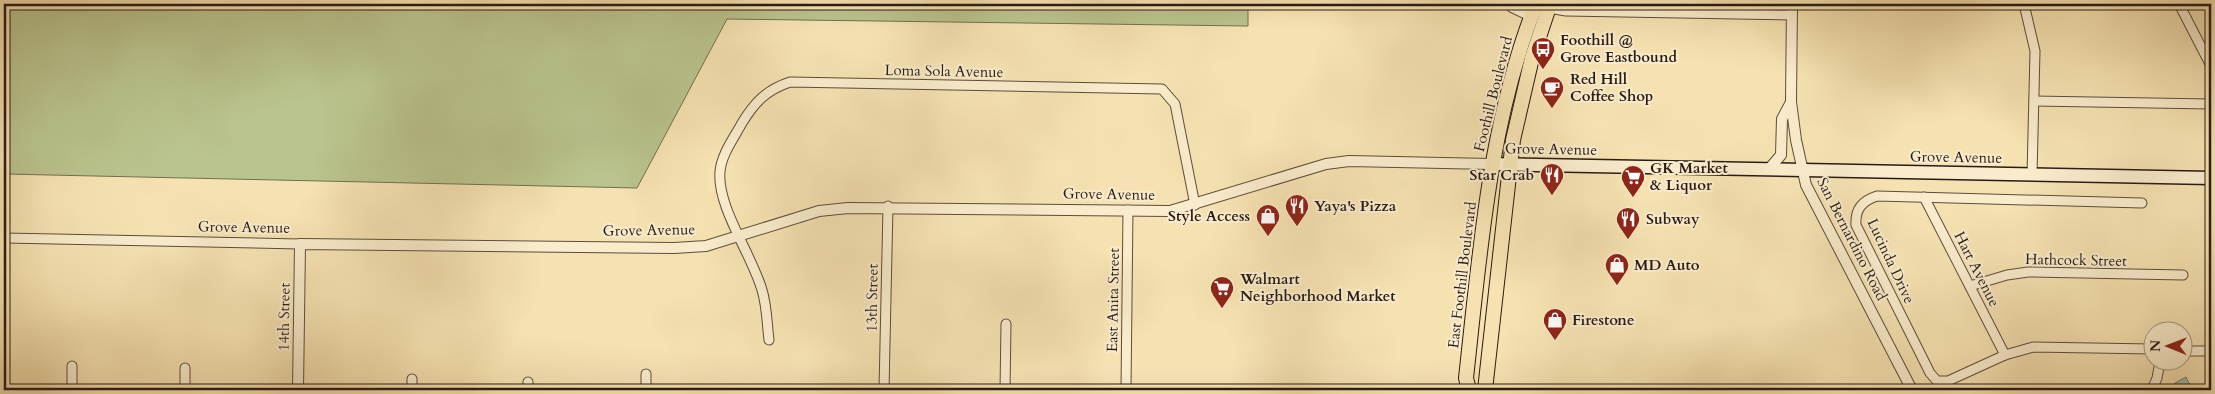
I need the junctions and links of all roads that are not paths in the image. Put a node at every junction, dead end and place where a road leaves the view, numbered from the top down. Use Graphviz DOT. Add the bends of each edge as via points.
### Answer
graph roads {
  1 [pos="1510,4"];
  2 [pos="1792,4"];
  3 [pos="2024,4"];
  4 [pos="2179,4"];
  5 [pos="1541,8"];
  6 [pos="1792,15"];
  7 [pos="2211,66"];
  8 [pos="2034,101"];
  9 [pos="1791,102"];
  10 [pos="2211,104"];
  11 [pos="1491,164"];
  12 [pos="1510,164"];
  13 [pos="1769,169"];
  14 [pos="1802,169"];
  15 [pos="2032,175"];
  16 [pos="2211,178"];
  17 [pos="1924,197"];
  18 [pos="2142,203"];
  19 [pos="888,206"];
  20 [pos="1195,206"];
  21 [pos="1128,210"];
  22 [pos="740,236"];
  23 [pos="4,238"];
  24 [pos="300,244"];
  25 [pos="2183,275"];
  26 [pos="1970,286"];
  27 [pos="1006,324"];
  28 [pos="769,340"];
  29 [pos="2142,349"];
  30 [pos="2192,351"];
  31 [pos="2211,351"];
  32 [pos="2005,355"];
  33 [pos="72,366"];
  34 [pos="185,368"];
  35 [pos="2159,372"];
  36 [pos="646,374"];
  37 [pos="412,379"];
  38 [pos="72,390"];
  39 [pos="185,390"];
  40 [pos="298,390"];
  41 [pos="412,390"];
  42 [pos="646,390"];
  43 [pos="884,390"];
  44 [pos="1005,390"];
  45 [pos="1126,390"];
  46 [pos="1469,390"];
  47 [pos="1485,390"];
  48 [pos="1912,390"];
  49 [pos="2152,390"];
  1 -- 5 [label="street" via="1512,7"];
  2 -- 6 [label="street, San Bernardino Road"];
  3 -- 8 [label="street" via="2034,51"];
  4 -- 7 [label="street"];
  5 -- 6 [label="street"];
  5 -- 11 [label="main road, Foothill Boulevard" via="1503,110"];
  5 -- 12 [label="main road, Foothill Boulevard"];
  6 -- 9 [label="street, San Bernardino Road"];
  8 -- 10 [label="street"];
  8 -- 15 [label="street"];
  9 -- 13 [label="street" via="1782,119 1781,155"];
  9 -- 14 [label="street, San Bernardino Road"];
  11 -- 12 [label="main road, Grove Avenue"];
  11 -- 20 [label="street, Grove Avenue" via="1349,161 1326,164"];
  11 -- 46 [label="main road, East Foothill Boulevard" via="1466,378"];
  12 -- 13 [label="main road, Grove Avenue"];
  12 -- 47 [label="main road"];
  13 -- 14 [label="main road, Grove Avenue"];
  14 -- 15 [label="main road, Grove Avenue"];
  14 -- 48 [label="street, San Bernardino Road" via="1808,187"];
  15 -- 16 [label="main road, Grove Avenue"];
  17 -- 18 [label="street, Lucinda Drive"];
  17 -- 26 [label="street, Hart Avenue"];
  17 -- 32 [label="street, Lucinda Drive" via="1878,196 1860,206 1855,215 1856,226 1930,373 1937,381 1948,381"];
  19 -- 21 [label="street, Grove Avenue"];
  19 -- 22 [label="street, Grove Avenue" via="819,211"];
  19 -- 43 [label="street, 13th Street"];
  20 -- 21 [label="street, Grove Avenue" via="1166,211"];
  20 -- 22 [label="street, Loma Sola Avenue" via="1175,104 1162,89 790,82 762,96 749,112 727,150 720,171 722,194"];
  21 -- 45 [label="street, East Anita Street"];
  22 -- 24 [label="street, Grove Avenue" via="706,246 674,248"];
  22 -- 28 [label="street, Loma Sola Avenue" via="762,292"];
  23 -- 24 [label="street, Grove Avenue"];
  24 -- 40 [label="street, 14th Street"];
  25 -- 26 [label="street, Hathcock Street" via="2028,272"];
  26 -- 32 [label="street, Hart Avenue"];
  27 -- 44 [label="street"];
  29 -- 32 [label="street, Lucinda Drive" via="2033,347"];
  30 -- 31 [label="street"];
  33 -- 38 [label="street"];
  34 -- 39 [label="street"];
  35 -- 49 [label="street"];
  36 -- 42 [label="street"];
  37 -- 41 [label="street"];
}
